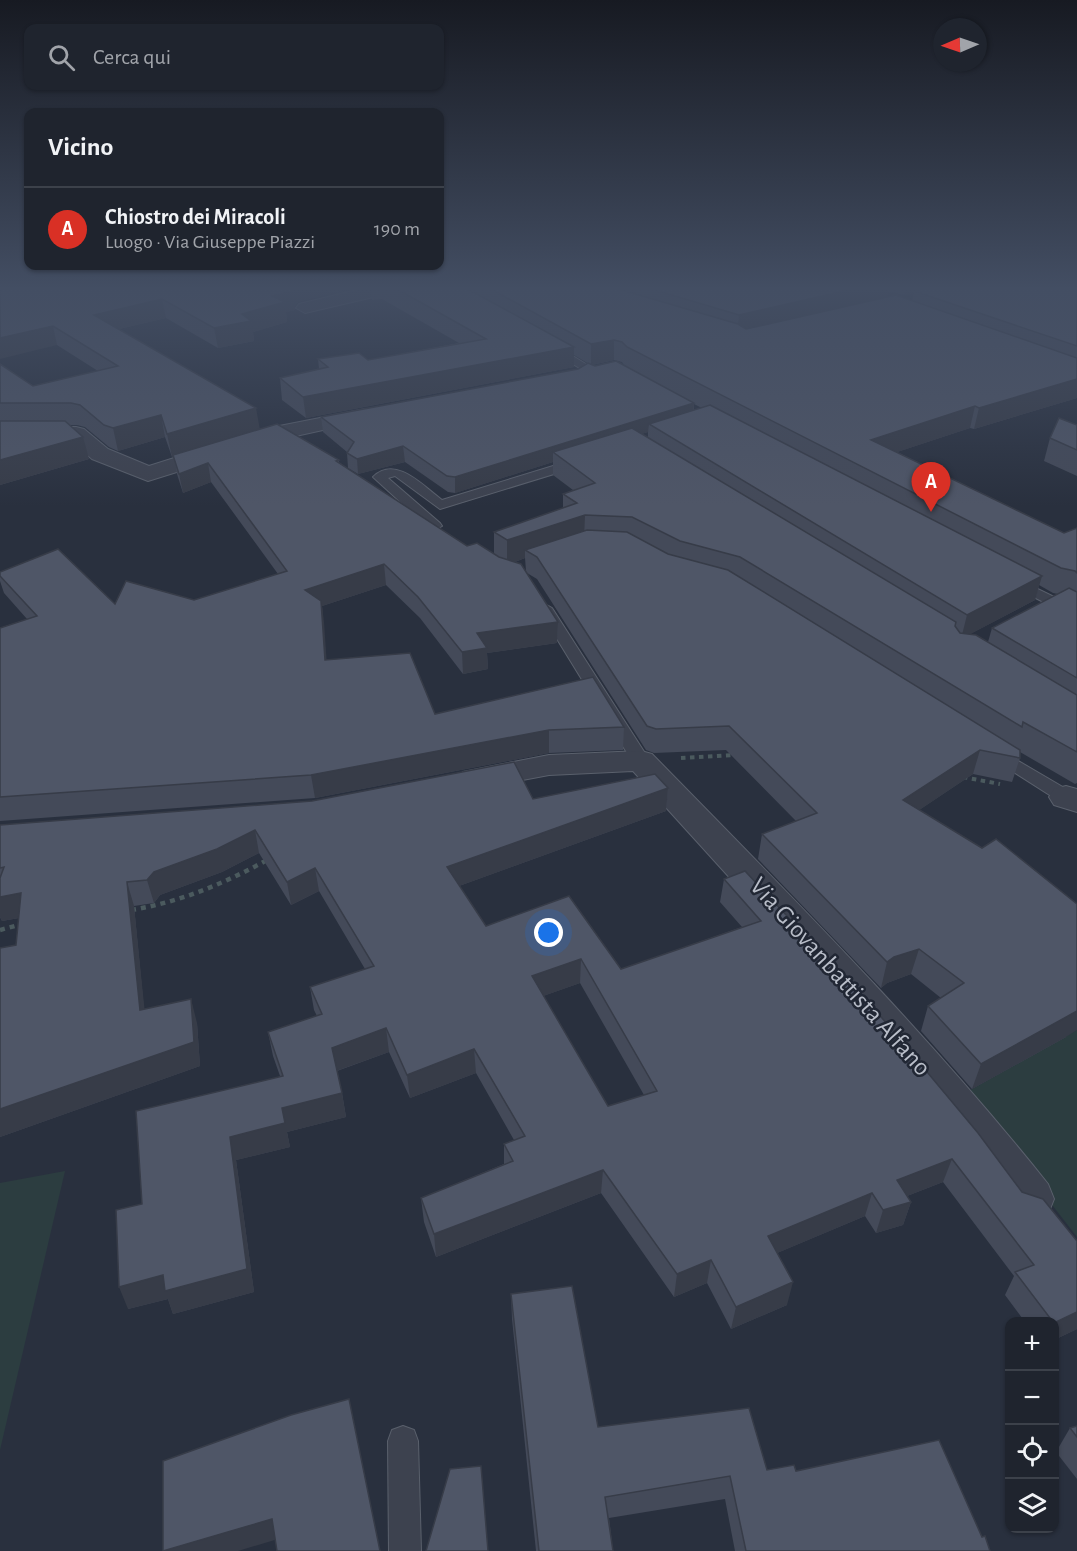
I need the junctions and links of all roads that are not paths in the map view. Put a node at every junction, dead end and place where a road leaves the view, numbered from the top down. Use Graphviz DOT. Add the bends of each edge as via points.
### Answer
graph roads {
  1 [pos="564,360"];
  2 [pos="614,368"];
  3 [pos="579,374"];
  4 [pos="380,413"];
  5 [pos="278,433"];
  6 [pos="0,434"];
  7 [pos="297,445"];
  8 [pos="591,458"];
  9 [pos="376,494"];
  10 [pos="1005,576"];
  11 [pos="534,591"];
  12 [pos="1066,608"];
  13 [pos="1025,619"];
  14 [pos="985,746"];
  15 [pos="641,761"];
  16 [pos="448,784"];
  17 [pos="1071,799"];
  18 [pos="1031,1198"];
  19 [pos="403,1441"];
  20 [pos="405,1551"];
  1 -- 3 [label="lane"];
  2 -- 3 [label="street"];
  4 -- 5 [label="street"];
  5 -- 6 [label="street" via="148,474 100,454 76,434"];
  5 -- 7 [label="lane"];
  8 -- 9 [label="lane" via="440,505 396,472 379,477 439,529"];
  10 -- 12 [label="lane"];
  11 -- 15 [label="lane"];
  12 -- 13 [label="street"];
  14 -- 17 [label="lane"];
  15 -- 16 [label="street" via="549,765"];
  15 -- 18 [label="street, Via Giovanbattista Alfano" via="926,1068 980,1130"];
  19 -- 20 [label="lane"];
}
